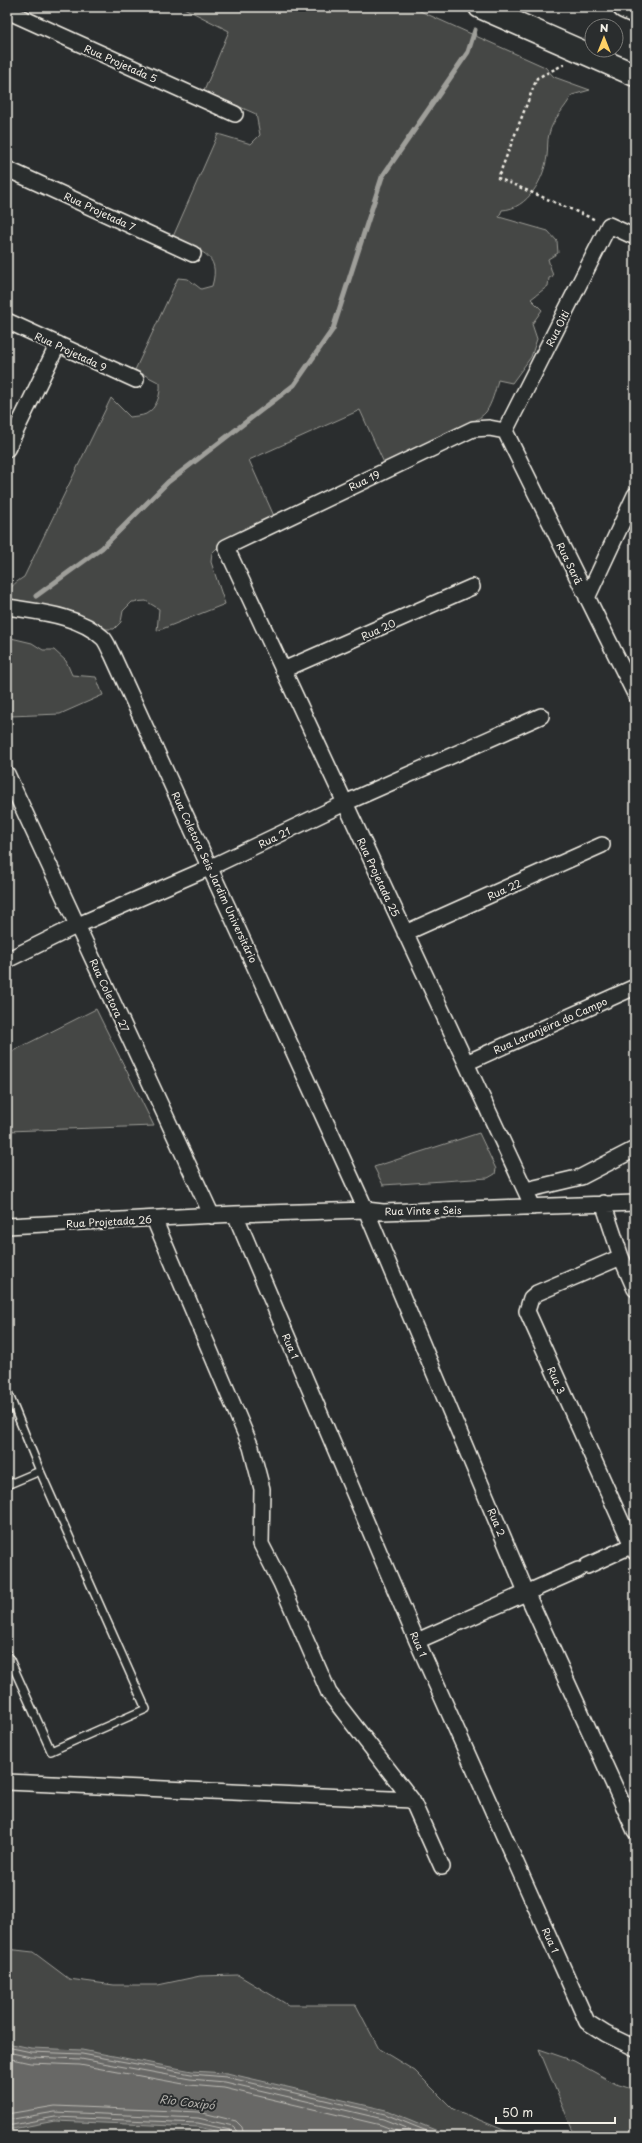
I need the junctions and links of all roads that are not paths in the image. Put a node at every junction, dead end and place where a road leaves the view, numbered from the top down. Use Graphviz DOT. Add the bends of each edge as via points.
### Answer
graph roads {
  1 [pos="480,7"];
  2 [pos="624,7"];
  3 [pos="10,10"];
  4 [pos="635,12"];
  5 [pos="635,75"];
  6 [pos="235,114"];
  7 [pos="7,168"];
  8 [pos="635,237"];
  9 [pos="193,254"];
  10 [pos="7,321"];
  11 [pos="58,344"];
  12 [pos="136,380"];
  13 [pos="505,431"];
  14 [pos="7,449"];
  15 [pos="635,495"];
  16 [pos="226,547"];
  17 [pos="472,587"];
  18 [pos="587,598"];
  19 [pos="7,607"];
  20 [pos="283,670"];
  21 [pos="635,694"];
  22 [pos="541,716"];
  23 [pos="7,774"];
  24 [pos="345,803"];
  25 [pos="602,845"];
  26 [pos="211,867"];
  27 [pos="78,925"];
  28 [pos="406,933"];
  29 [pos="7,960"];
  30 [pos="635,987"];
  31 [pos="466,1063"];
  32 [pos="635,1148"];
  33 [pos="526,1190"];
  34 [pos="603,1203"];
  35 [pos="635,1203"];
  36 [pos="533,1208"];
  37 [pos="366,1210"];
  38 [pos="235,1214"];
  39 [pos="212,1216"];
  40 [pos="154,1219"];
  41 [pos="7,1226"];
  42 [pos="621,1257"];
  43 [pos="635,1288"];
  44 [pos="7,1390"];
  45 [pos="40,1471"];
  46 [pos="7,1485"];
  47 [pos="634,1547"];
  48 [pos="527,1594"];
  49 [pos="417,1641"];
  50 [pos="7,1653"];
  51 [pos="7,1782"];
  52 [pos="412,1800"];
  53 [pos="635,1831"];
  54 [pos="442,1867"];
  55 [pos="635,2048"];
  1 -- 5 [label="main road"];
  2 -- 4 [label="main road"];
  3 -- 6 [label="street, Rua Projetada 5"];
  7 -- 9 [label="street, Rua Projetada 7"];
  8 -- 13 [label="street, Rua Oiti" via="609,225"];
  10 -- 11 [label="street, Rua Projetada 9"];
  11 -- 12 [label="street, Rua Projetada 9"];
  11 -- 14 [label="street"];
  13 -- 16 [label="street, Rua 19" via="473,428"];
  13 -- 18 [label="street, Rua Sarã"];
  15 -- 18 [label="street"];
  16 -- 20 [label="street, Rua Projetada 25"];
  17 -- 20 [label="street, Rua 20"];
  18 -- 21 [label="street, Rua Sarã"];
  19 -- 26 [label="street, Rua Coletora Seis Jardim Universitário" via="60,616 88,628 103,639"];
  20 -- 24 [label="street, Rua Projetada 25"];
  22 -- 24 [label="street, Rua 21"];
  23 -- 27 [label="street, Rua Coletora 27"];
  24 -- 26 [label="street, Rua 21"];
  24 -- 28 [label="street, Rua Projetada 25"];
  25 -- 28 [label="street, Rua 22"];
  26 -- 27 [label="street, Rua 21"];
  26 -- 37 [label="street, Rua Coletora Seis Jardim Universitário"];
  27 -- 29 [label="street, Rua 21"];
  27 -- 39 [label="street, Rua Coletora 27"];
  28 -- 31 [label="street, Rua Projetada 25"];
  30 -- 31 [label="street, Rua Laranjeira do Campo"];
  31 -- 33 [label="street, Rua Projetada 25"];
  32 -- 33 [label="street" via="581,1177"];
  33 -- 36 [label="street, Rua Projetada 25"];
  34 -- 35 [label="street, Rua Vinte e Seis"];
  34 -- 36 [label="street, Rua Vinte e Seis"];
  34 -- 42 [label="street"];
  36 -- 37 [label="street, Rua Vinte e Seis" via="383,1212"];
  37 -- 38 [label="street, Rua Vinte e Seis"];
  37 -- 48 [label="street, Rua 2"];
  38 -- 39 [label="street, Rua Vinte e Seis"];
  38 -- 49 [label="street, Rua 1"];
  39 -- 40 [label="street, Rua Projetada 26"];
  40 -- 41 [label="street, Rua Projetada 26"];
  40 -- 52 [label="street" via="252,1447 262,1489 261,1544 281,1583 329,1693"];
  42 -- 43 [label="street"];
  42 -- 47 [label="street, Rua 3" via="537,1293 531,1298 527,1311"];
  44 -- 45 [label="lane"];
  45 -- 46 [label="lane"];
  45 -- 50 [label="lane" via="146,1709 51,1751"];
  47 -- 48 [label="street"];
  48 -- 49 [label="street"];
  48 -- 53 [label="street, Rua 2"];
  49 -- 55 [label="street, Rua 1" via="587,2022"];
  51 -- 52 [label="street"];
  52 -- 54 [label="street"];
}
